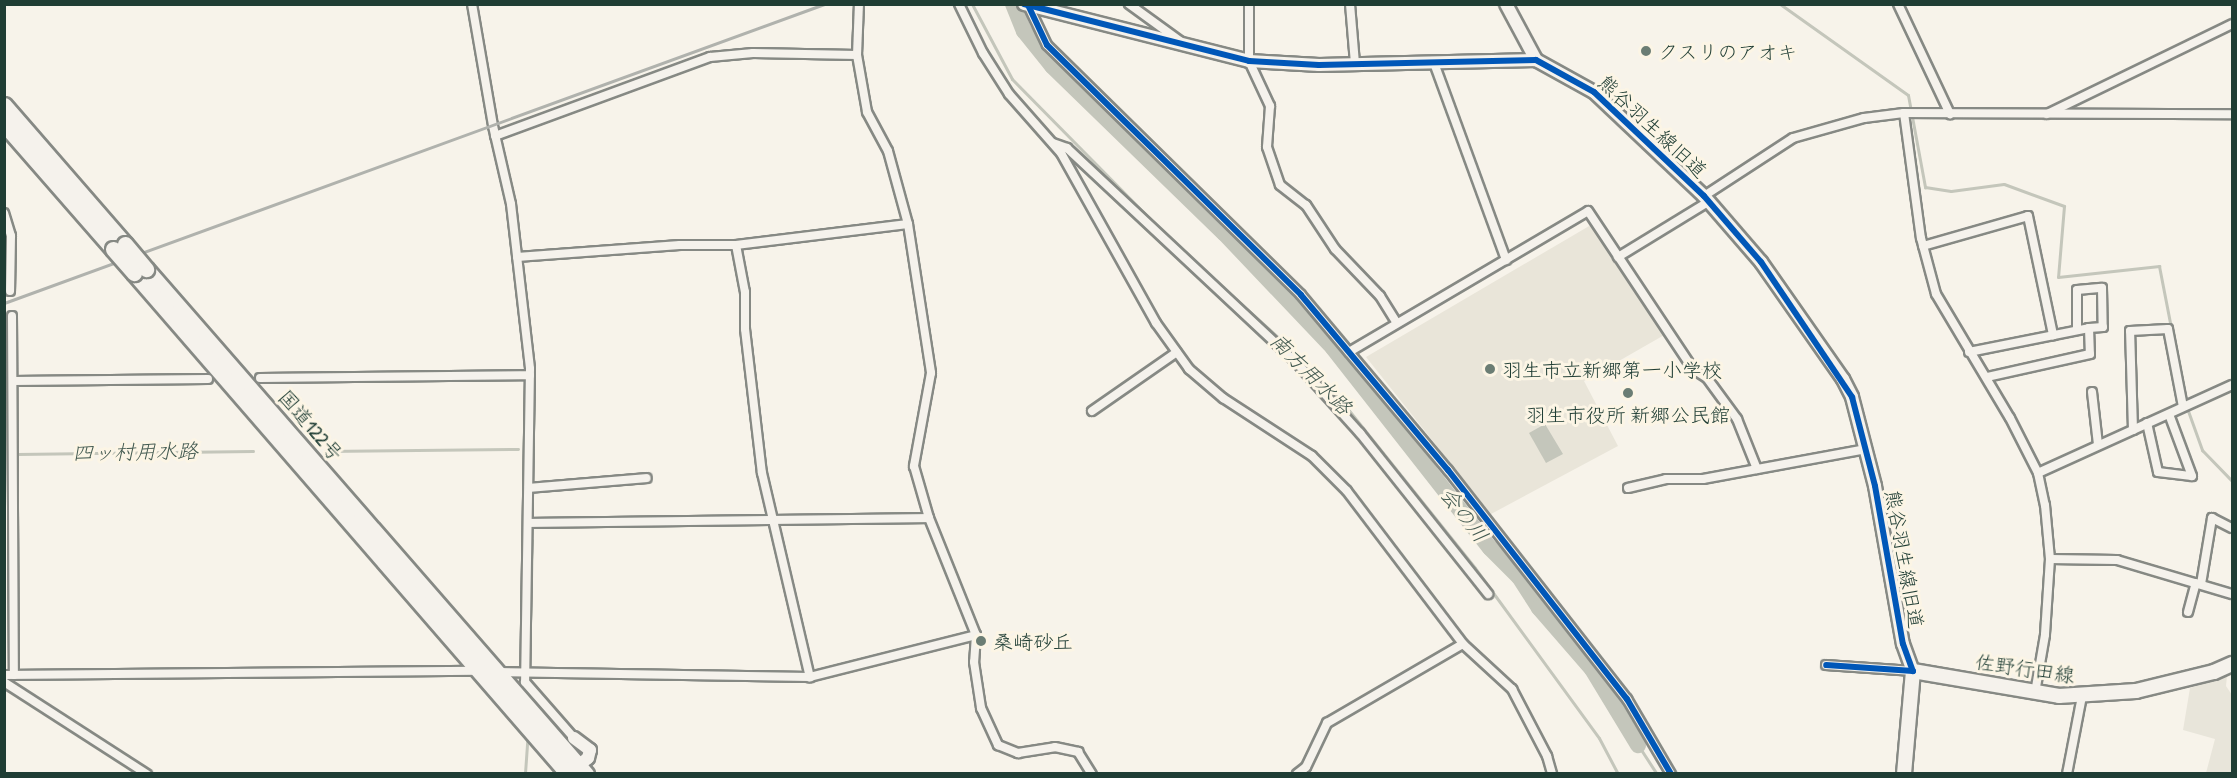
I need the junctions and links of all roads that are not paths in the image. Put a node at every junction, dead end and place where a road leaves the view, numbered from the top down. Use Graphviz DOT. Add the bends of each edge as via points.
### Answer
graph roads {
  1 [pos="472,4"];
  2 [pos="859,4"];
  3 [pos="959,4"];
  4 [pos="1129,4"];
  5 [pos="1249,4"];
  6 [pos="1350,4"];
  7 [pos="1506,4"];
  8 [pos="1898,4"];
  9 [pos="1026,5"];
  10 [pos="2232,24"];
  11 [pos="1186,44"];
  12 [pos="857,56"];
  13 [pos="1536,60"];
  14 [pos="1249,61"];
  15 [pos="1434,63"];
  16 [pos="1355,64"];
  17 [pos="4,105"];
  18 [pos="1904,113"];
  19 [pos="1950,114"];
  20 [pos="2232,114"];
  21 [pos="2044,116"];
  22 [pos="4,124"];
  23 [pos="495,136"];
  24 [pos="1052,143"];
  25 [pos="1706,199"];
  26 [pos="4,213"];
  27 [pos="908,224"];
  28 [pos="736,245"];
  29 [pos="1923,246"];
  30 [pos="119,247"];
  31 [pos="517,257"];
  32 [pos="1618,257"];
  33 [pos="1506,260"];
  34 [pos="140,271"];
  35 [pos="10,291"];
  36 [pos="12,316"];
  37 [pos="1396,322"];
  38 [pos="2089,328"];
  39 [pos="2077,330"];
  40 [pos="2053,335"];
  41 [pos="1177,352"];
  42 [pos="1349,352"];
  43 [pos="1969,352"];
  44 [pos="530,375"];
  45 [pos="1987,377"];
  46 [pos="260,378"];
  47 [pos="208,379"];
  48 [pos="13,381"];
  49 [pos="2232,385"];
  50 [pos="2092,392"];
  51 [pos="2183,407"];
  52 [pos="1092,411"];
  53 [pos="2169,414"];
  54 [pos="2147,423"];
  55 [pos="2133,430"];
  56 [pos="2098,446"];
  57 [pos="1866,449"];
  58 [pos="1757,469"];
  59 [pos="2038,473"];
  60 [pos="647,478"];
  61 [pos="529,488"];
  62 [pos="1628,488"];
  63 [pos="929,518"];
  64 [pos="772,521"];
  65 [pos="529,523"];
  66 [pos="2232,528"];
  67 [pos="2050,560"];
  68 [pos="2199,583"];
  69 [pos="1488,594"];
  70 [pos="2232,594"];
  71 [pos="2188,612"];
  72 [pos="976,634"];
  73 [pos="1463,644"];
  74 [pos="2232,664"];
  75 [pos="1826,665"];
  76 [pos="1912,670"];
  77 [pos="477,671"];
  78 [pos="525,671"];
  79 [pos="498,672"];
  80 [pos="4,675"];
  81 [pos="14,675"];
  82 [pos="810,677"];
  83 [pos="4,682"];
  84 [pos="2035,693"];
  85 [pos="2082,696"];
  86 [pos="574,738"];
  87 [pos="136,770"];
  88 [pos="573,772"];
  89 [pos="147,774"];
  90 [pos="1092,774"];
  91 [pos="1297,774"];
  92 [pos="1552,774"];
  93 [pos="1671,774"];
  94 [pos="1904,774"];
  95 [pos="2067,774"];
  1 -- 23 [label="street"];
  2 -- 12 [label="street"];
  3 -- 24 [label="street" via="982,53 1009,94"];
  4 -- 11 [label="street"];
  5 -- 14 [label="street"];
  6 -- 16 [label="street"];
  7 -- 13 [label="street"];
  8 -- 19 [label="street"];
  9 -- 11 [label="street"];
  9 -- 42 [label="street" via="1047,45 1301,295"];
  10 -- 21 [label="street"];
  11 -- 14 [label="street"];
  12 -- 23 [label="street" via="753,52 710,57"];
  12 -- 27 [label="street" via="867,112 888,151"];
  13 -- 15 [label="street"];
  13 -- 25 [label="street, 熊谷羽生線旧道" via="1594,92"];
  14 -- 16 [label="street"];
  14 -- 37 [label="street" via="1270,106 1267,147 1280,184 1306,205 1335,249 1380,296"];
  15 -- 16 [label="street"];
  15 -- 33 [label="street"];
  17 -- 30 [label="highway, 国道122号"];
  18 -- 19 [label="street"];
  18 -- 25 [label="street" via="1864,118 1793,138"];
  18 -- 29 [label="street"];
  19 -- 21 [label="street"];
  20 -- 21 [label="street"];
  22 -- 30 [label="highway, 国道122号"];
  23 -- 31 [label="street" via="511,204"];
  24 -- 41 [label="street" via="1098,213 1139,293"];
  24 -- 69 [label="street" via="1068,148 1296,362 1360,433"];
  25 -- 32 [label="street"];
  25 -- 57 [label="street, 熊谷羽生線旧道" via="1761,262 1843,379"];
  26 -- 35 [label="street" via="12,246"];
  27 -- 28 [label="street"];
  27 -- 63 [label="street" via="931,374 914,466"];
  28 -- 31 [label="street" via="680,245"];
  28 -- 64 [label="street" via="745,292 745,329 762,473"];
  29 -- 40 [label="street" via="2028,216"];
  29 -- 43 [label="street" via="1935,294"];
  30 -- 34 [label="highway, 国道122号, bridge"];
  31 -- 44 [label="street"];
  32 -- 33 [label="street" via="1588,211"];
  32 -- 58 [label="street" via="1693,369 1707,378 1737,419"];
  33 -- 37 [label="street"];
  34 -- 77 [label="highway, 国道122号"];
  34 -- 79 [label="highway, 国道122号"];
  36 -- 48 [label="street"];
  37 -- 42 [label="street"];
  38 -- 39 [label="street"];
  38 -- 39 [label="street" via="2103,327 2102,288 2077,290"];
  38 -- 45 [label="street" via="2090,354"];
  39 -- 40 [label="street"];
  40 -- 43 [label="street"];
  41 -- 52 [label="street"];
  41 -- 73 [label="street" via="1189,369 1223,398 1312,456 1347,490"];
  42 -- 93 [label="street" via="1540,585 1627,699"];
  43 -- 45 [label="street"];
  44 -- 46 [label="street"];
  44 -- 61 [label="street"];
  45 -- 59 [label="street"];
  47 -- 48 [label="street"];
  48 -- 81 [label="street"];
  49 -- 51 [label="street"];
  50 -- 56 [label="street"];
  51 -- 53 [label="street"];
  51 -- 55 [label="street" via="2168,329 2130,331"];
  53 -- 54 [label="street"];
  53 -- 54 [label="street" via="2192,476 2158,472"];
  54 -- 55 [label="street"];
  55 -- 56 [label="street"];
  56 -- 59 [label="street"];
  57 -- 58 [label="street"];
  57 -- 76 [label="street, 熊谷羽生線旧道" via="1903,644"];
  58 -- 62 [label="street"];
  59 -- 67 [label="street"];
  60 -- 61 [label="street"];
  61 -- 65 [label="street"];
  63 -- 64 [label="street"];
  63 -- 72 [label="street"];
  64 -- 65 [label="street"];
  64 -- 82 [label="street"];
  65 -- 78 [label="street"];
  66 -- 68 [label="street" via="2212,518"];
  67 -- 68 [label="street" via="2117,560"];
  67 -- 84 [label="street" via="2045,634"];
  68 -- 70 [label="street"];
  68 -- 71 [label="street"];
  72 -- 82 [label="street"];
  72 -- 90 [label="street" via="974,662 981,708 998,744 1018,753 1055,747 1078,752"];
  73 -- 91 [label="street" via="1327,723 1306,767"];
  73 -- 92 [label="street" via="1512,689 1547,756"];
  74 -- 85 [label="main road, 佐野行田線" via="2136,691"];
  75 -- 76 [label="street"];
  76 -- 84 [label="main road, 佐野行田線"];
  76 -- 94 [label="main road"];
  77 -- 81 [label="street"];
  77 -- 88 [label="highway, 国道122号"];
  78 -- 79 [label="street"];
  78 -- 82 [label="street"];
  78 -- 86 [label="street" via="525,682"];
  79 -- 88 [label="highway, 国道122号"];
  80 -- 81 [label="street"];
  83 -- 87 [label="street"];
  84 -- 85 [label="main road, 佐野行田線"];
  85 -- 95 [label="street"];
  86 -- 88 [label="street" via="590,750 588,758"];
  87 -- 89 [label="street"];
}
